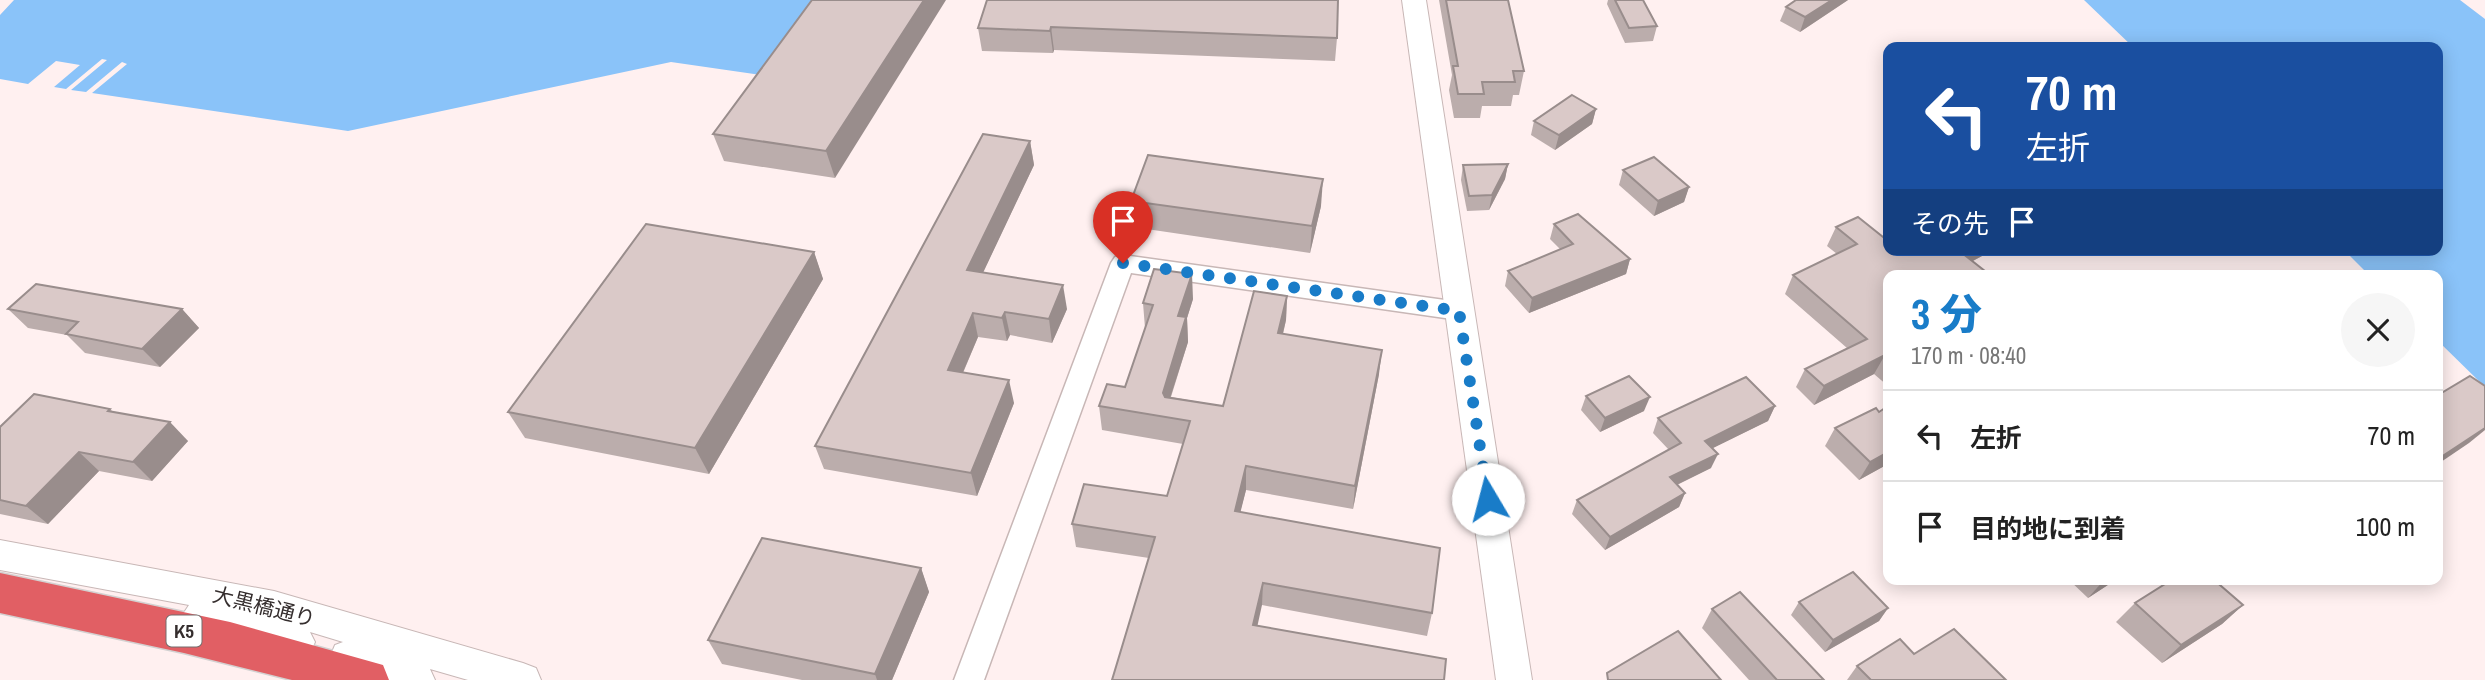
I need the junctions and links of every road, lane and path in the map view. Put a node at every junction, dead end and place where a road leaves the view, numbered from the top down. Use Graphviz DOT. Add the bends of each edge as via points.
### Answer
graph roads {
  1 [pos="1414,0"];
  2 [pos="1459,311"];
  3 [pos="0,555"];
  4 [pos="0,581"];
  5 [pos="0,593"];
  6 [pos="0,605"];
  7 [pos="319,680"];
  8 [pos="366,680"];
  9 [pos="417,680"];
  10 [pos="523,680"];
  11 [pos="969,680"];
  12 [pos="1514,680"];
  1 -- 2 [label="street"];
  2 -- 11 [label="street" via="1123,263"];
  2 -- 12 [label="street"];
  3 -- 10 [label="street, 大黒橋通り" via="274,606"];
  4 -- 9 [label="street, 大黒橋通り" via="244,626"];
  5 -- 8 [label="highway, K5" via="185,631"];
  6 -- 7 [label="highway, K5" via="163,639"];
}
